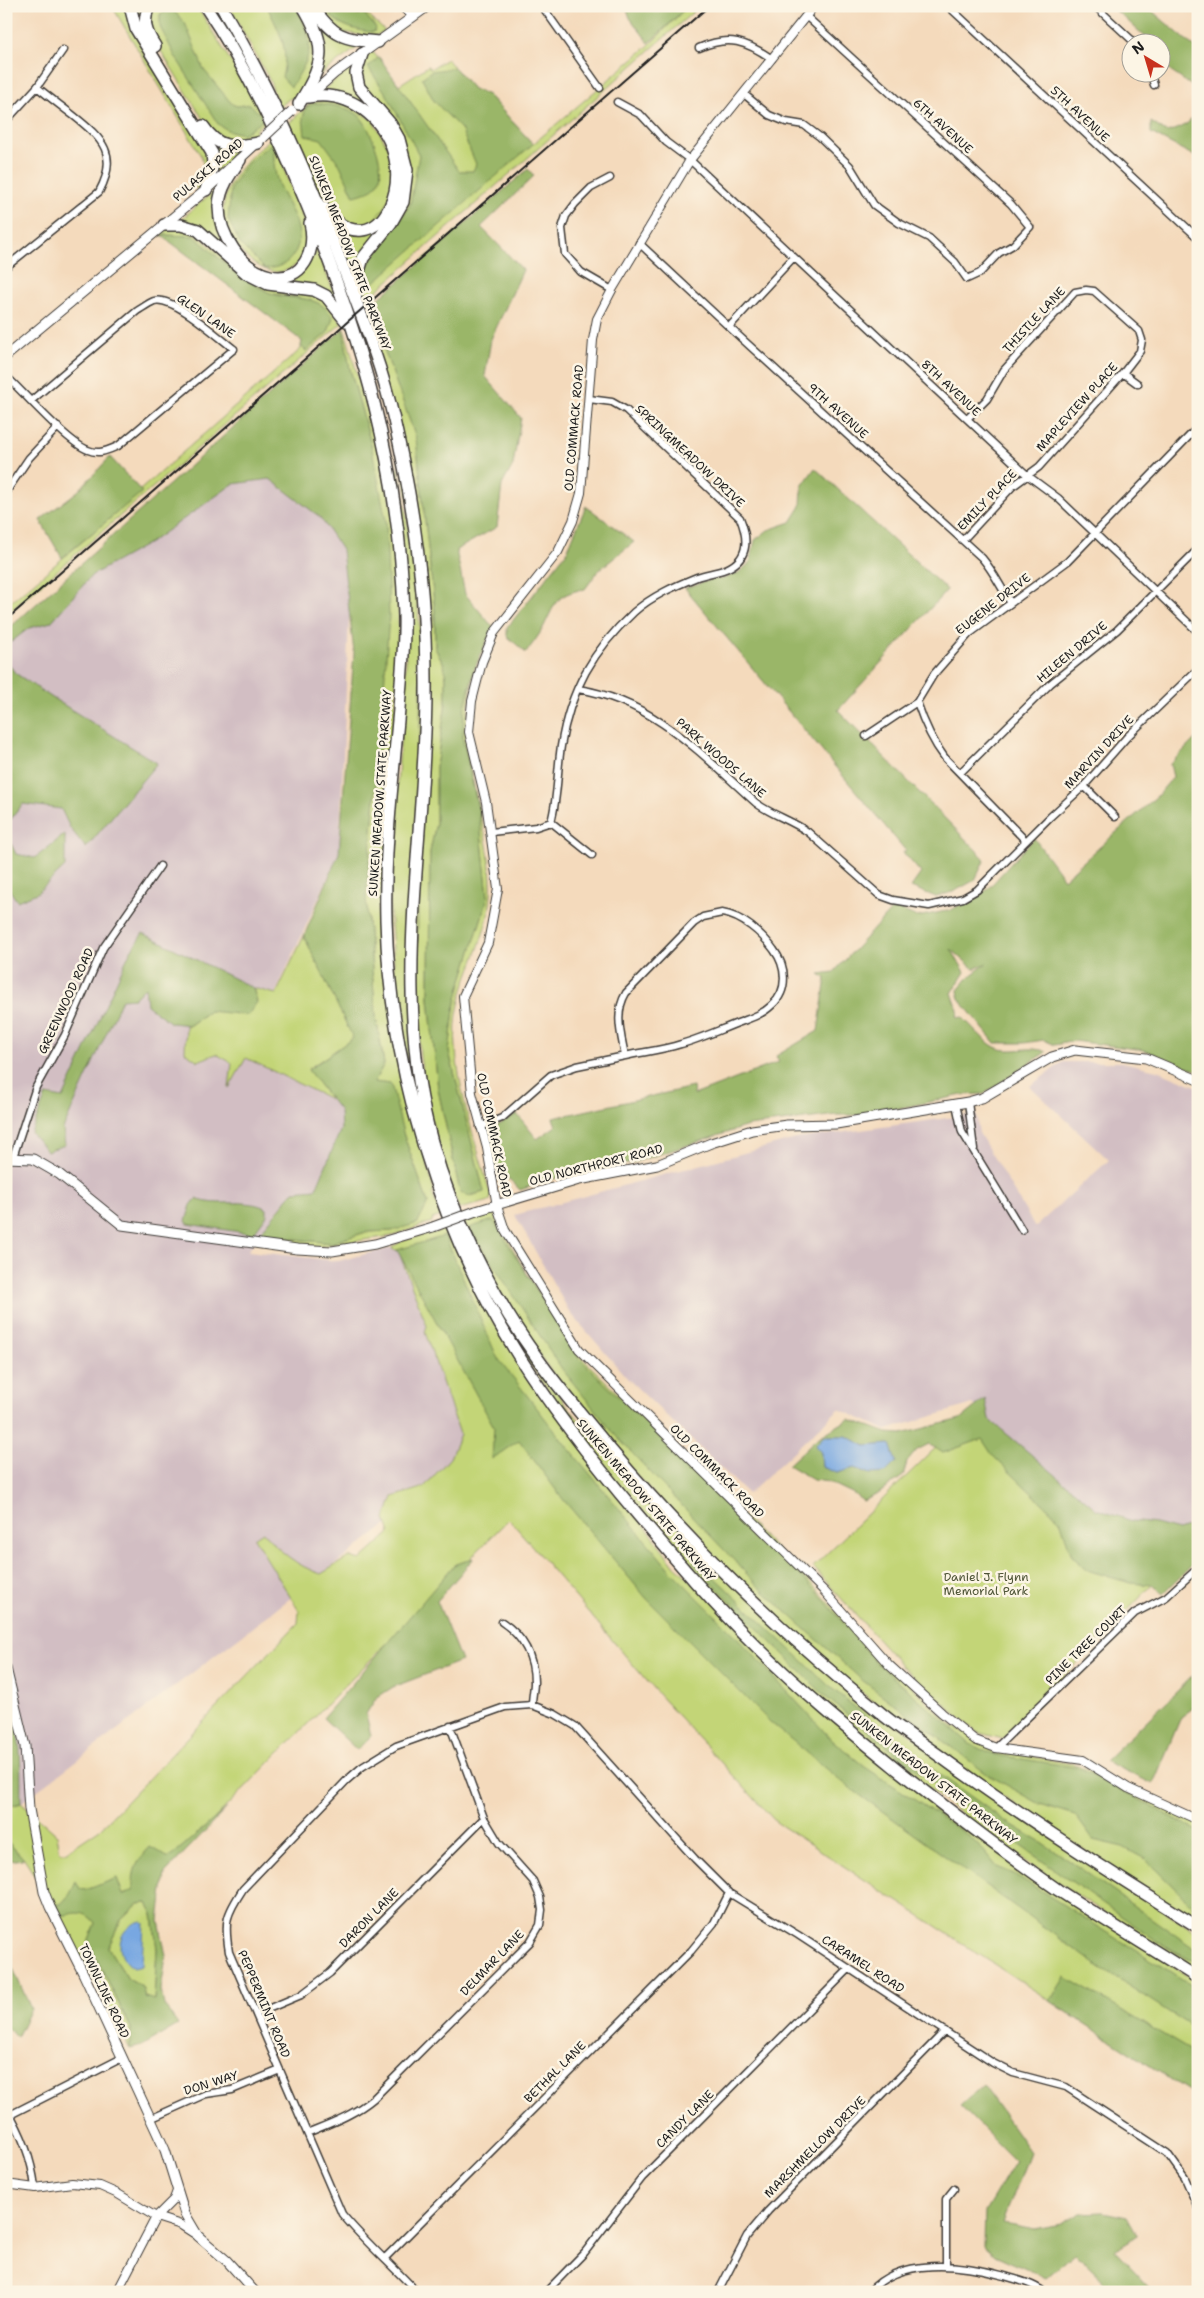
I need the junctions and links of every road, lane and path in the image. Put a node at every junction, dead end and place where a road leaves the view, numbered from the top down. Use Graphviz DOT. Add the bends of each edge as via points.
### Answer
graph roads {
  1 [pos="130,6"];
  2 [pos="149,6"];
  3 [pos="221,6"];
  4 [pos="303,6"];
  5 [pos="312,6"];
  6 [pos="401,6"];
  7 [pos="428,6"];
  8 [pos="542,6"];
  9 [pos="814,6"];
  10 [pos="948,6"];
  11 [pos="1094,6"];
  12 [pos="206,8"];
  13 [pos="412,17"];
  14 [pos="807,17"];
  15 [pos="1123,32"];
  16 [pos="378,42"];
  17 [pos="699,48"];
  18 [pos="63,50"];
  19 [pos="362,54"];
  20 [pos="772,59"];
  21 [pos="1153,82"];
  22 [pos="1154,85"];
  23 [pos="36,87"];
  24 [pos="600,88"];
  25 [pos="744,94"];
  26 [pos="617,102"];
  27 [pos="299,104"];
  28 [pos="6,122"];
  29 [pos="261,140"];
  30 [pos="240,160"];
  31 [pos="690,160"];
  32 [pos="610,178"];
  33 [pos="206,190"];
  34 [pos="304,200"];
  35 [pos="317,200"];
  36 [pos="164,225"];
  37 [pos="1198,238"];
  38 [pos="640,244"];
  39 [pos="793,258"];
  40 [pos="6,267"];
  41 [pos="612,290"];
  42 [pos="356,300"];
  43 [pos="728,327"];
  44 [pos="361,352"];
  45 [pos="1140,352"];
  46 [pos="6,356"];
  47 [pos="1123,373"];
  48 [pos="6,376"];
  49 [pos="1138,384"];
  50 [pos="589,399"];
  51 [pos="32,400"];
  52 [pos="967,418"];
  53 [pos="58,427"];
  54 [pos="1198,428"];
  55 [pos="1027,475"];
  56 [pos="6,492"];
  57 [pos="1094,533"];
  58 [pos="963,540"];
  59 [pos="1198,548"];
  60 [pos="1155,592"];
  61 [pos="1011,603"];
  62 [pos="1198,632"];
  63 [pos="1198,669"];
  64 [pos="578,688"];
  65 [pos="917,702"];
  66 [pos="866,736"];
  67 [pos="960,773"];
  68 [pos="1084,786"];
  69 [pos="1115,817"];
  70 [pos="551,822"];
  71 [pos="491,832"];
  72 [pos="1026,841"];
  73 [pos="592,854"];
  74 [pos="160,866"];
  75 [pos="996,873"];
  76 [pos="625,1056"];
  77 [pos="1198,1080"];
  78 [pos="968,1102"];
  79 [pos="956,1104"];
  80 [pos="480,1126"];
  81 [pos="974,1153"];
  82 [pos="9,1158"];
  83 [pos="497,1206"];
  84 [pos="1022,1230"];
  85 [pos="1198,1568"];
  86 [pos="502,1622"];
  87 [pos="6,1668"];
  88 [pos="9,1692"];
  89 [pos="532,1705"];
  90 [pos="450,1726"];
  91 [pos="996,1748"];
  92 [pos="484,1818"];
  93 [pos="1198,1820"];
  94 [pos="730,1893"];
  95 [pos="1198,1927"];
  96 [pos="849,1969"];
  97 [pos="1198,1978"];
  98 [pos="256,2014"];
  99 [pos="945,2032"];
  100 [pos="122,2058"];
  101 [pos="280,2070"];
  102 [pos="6,2107"];
  103 [pos="8,2116"];
  104 [pos="150,2119"];
  105 [pos="307,2133"];
  106 [pos="6,2184"];
  107 [pos="35,2188"];
  108 [pos="954,2189"];
  109 [pos="177,2191"];
  110 [pos="1198,2208"];
  111 [pos="156,2217"];
  112 [pos="198,2236"];
  113 [pos="385,2258"];
  114 [pos="946,2265"];
  115 [pos="117,2292"];
  116 [pos="254,2292"];
  117 [pos="416,2292"];
  118 [pos="546,2292"];
  119 [pos="718,2292"];
  120 [pos="869,2292"];
  121 [pos="1044,2292"];
  1 -- 33 [label="highway" via="136,29 212,153 213,164"];
  2 -- 29 [label="highway" via="144,25 149,37 210,137 221,144 237,146"];
  3 -- 35 [label="highway, SUNKEN MEADOW STATE PARKWAY" via="265,83"];
  4 -- 27 [label="highway" via="320,44 321,58 316,77"];
  5 -- 16 [label="highway" via="336,34 349,40"];
  6 -- 13 [label="street"];
  7 -- 13 [label="main road, PULASKI ROAD"];
  8 -- 24 [label="street"];
  9 -- 14 [label="street, OLD COMMACK ROAD"];
  10 -- 37 [label="street, 5TH AVENUE"];
  11 -- 15 [label="street"];
  12 -- 34 [label="highway, SUNKEN MEADOW STATE PARKWAY" via="248,78 290,162"];
  13 -- 16 [label="main road, PULASKI ROAD"];
  14 -- 20 [label="street, OLD COMMACK ROAD"];
  14 -- 25 [label="street, 6TH AVENUE" via="1011,204 1030,227 980,273 967,279 955,262 929,238 899,223 874,204 850,166 820,137 804,125 769,115"];
  16 -- 19 [label="main road, PULASKI ROAD"];
  17 -- 20 [label="street" via="728,40 757,48"];
  18 -- 23 [label="street"];
  19 -- 27 [label="main road, PULASKI ROAD"];
  19 -- 42 [label="highway" via="356,73 359,87 399,138 406,170 403,202 363,258 357,278"];
  20 -- 25 [label="street, OLD COMMACK ROAD"];
  21 -- 22 [label="street"];
  23 -- 28 [label="street"];
  23 -- 40 [label="street" via="97,134 105,149 107,177 99,192"];
  25 -- 31 [label="street, OLD COMMACK ROAD"];
  26 -- 31 [label="street, 8TH AVENUE" via="642,116 666,142"];
  27 -- 29 [label="main road, PULASKI ROAD, bridge"];
  27 -- 35 [label="highway" via="318,95 359,105 388,136 394,152 398,174 391,208 381,221 363,230 343,228"];
  29 -- 30 [label="main road, PULASKI ROAD"];
  30 -- 33 [label="main road, PULASKI ROAD"];
  30 -- 34 [label="highway" via="223,188 219,205 221,221 233,248 260,272 270,276 292,273 307,259 312,250 312,231"];
  31 -- 38 [label="street, OLD COMMACK ROAD"];
  31 -- 39 [label="street, 8TH AVENUE"];
  32 -- 41 [label="street" via="591,188 575,204 562,228 564,254 581,272"];
  33 -- 36 [label="main road, PULASKI ROAD"];
  34 -- 44 [label="highway, SUNKEN MEADOW STATE PARKWAY" via="330,261"];
  35 -- 42 [label="highway, SUNKEN MEADOW STATE PARKWAY"];
  36 -- 44 [label="highway" via="198,230 246,273 268,284 314,290 326,296 342,314"];
  36 -- 46 [label="main road, PULASKI ROAD"];
  38 -- 41 [label="street, OLD COMMACK ROAD"];
  38 -- 43 [label="street, 9TH AVENUE"];
  39 -- 43 [label="street"];
  39 -- 52 [label="street, 8TH AVENUE"];
  41 -- 50 [label="street, OLD COMMACK ROAD" via="597,319"];
  42 -- 95 [label="highway, SUNKEN MEADOW STATE PARKWAY" via="394,416 419,557 426,635 424,771 412,934 417,1055 432,1142 479,1264 538,1361 576,1408 704,1553 789,1635 885,1717 985,1789"];
  43 -- 58 [label="street, 9TH AVENUE"];
  44 -- 97 [label="highway, SUNKEN MEADOW STATE PARKWAY" via="391,476 404,617 388,836 386,920 399,1045 426,1152 444,1205 479,1286 516,1352 598,1468 688,1576 757,1647 829,1714 956,1816 1060,1891"];
  45 -- 47 [label="street, MAPLEVIEW PLACE"];
  45 -- 52 [label="street, THISTLE LANE" via="1142,340 1139,331 1104,298 1094,291 1075,292 1004,370 987,399"];
  47 -- 49 [label="street"];
  47 -- 55 [label="street, MAPLEVIEW PLACE" via="1038,467"];
  48 -- 51 [label="street, GLEN LANE"];
  50 -- 64 [label="street, SPRINGMEADOW DRIVE" via="612,402 626,410 740,518 747,534 743,555 732,566 673,587 644,603 595,655"];
  50 -- 71 [label="street, OLD COMMACK ROAD" via="581,493 573,521 558,552 494,633 474,694 469,732"];
  51 -- 53 [label="street, GLEN LANE"];
  51 -- 53 [label="street, GLEN LANE" via="137,311 155,301 168,302 180,308 234,349 118,446 107,451 88,450"];
  52 -- 55 [label="street, 8TH AVENUE"];
  53 -- 56 [label="street" via="29,458"];
  54 -- 57 [label="street, EUGENE DRIVE"];
  55 -- 57 [label="street, 8TH AVENUE" via="1058,498"];
  55 -- 58 [label="street, EMILY PLACE"];
  57 -- 60 [label="street, 8TH AVENUE"];
  57 -- 61 [label="street, EUGENE DRIVE" via="1068,561"];
  58 -- 61 [label="street, 9TH AVENUE" via="993,570"];
  59 -- 60 [label="street, HILEEN DRIVE"];
  60 -- 62 [label="street, 8TH AVENUE"];
  60 -- 67 [label="street, HILEEN DRIVE" via="1117,630 1050,684"];
  61 -- 65 [label="street, EUGENE DRIVE" via="969,634 950,654"];
  63 -- 68 [label="street, MARVIN DRIVE" via="1127,737"];
  64 -- 70 [label="street, SPRINGMEADOW DRIVE" via="561,745"];
  64 -- 75 [label="street, PARK WOODS LANE" via="610,696 644,710 768,812 808,832 879,895 918,906 943,904 963,898"];
  65 -- 66 [label="street"];
  65 -- 67 [label="street" via="934,743"];
  67 -- 72 [label="street"];
  68 -- 69 [label="street"];
  68 -- 72 [label="street, MARVIN DRIVE"];
  70 -- 71 [label="street"];
  70 -- 73 [label="street"];
  71 -- 80 [label="street, OLD COMMACK ROAD" via="498,876 496,903 488,943 463,996 468,1067"];
  72 -- 75 [label="street, MARVIN DRIVE"];
  74 -- 82 [label="street, GREENWOOD ROAD" via="103,948 65,1035 36,1088"];
  76 -- 76 [label="street" via="680,1045 762,1014 774,1004 781,992 784,979 780,959 764,938 734,915 722,913 703,917 686,930 621,1000 618,1017"];
  76 -- 80 [label="street" via="551,1075 502,1118"];
  77 -- 78 [label="main road, OLD NORTHPORT ROAD" via="1146,1058 1075,1050 1052,1057 982,1098"];
  78 -- 79 [label="main road, OLD NORTHPORT ROAD"];
  78 -- 81 [label="street"];
  79 -- 81 [label="street" via="962,1132"];
  79 -- 83 [label="main road, OLD NORTHPORT ROAD" via="836,1124 752,1130 657,1165 579,1180"];
  80 -- 83 [label="street, OLD COMMACK ROAD"];
  81 -- 84 [label="street"];
  82 -- 83 [label="main road, OLD NORTHPORT ROAD, bridge" via="33,1159 59,1174 122,1225 297,1249 332,1251 375,1244"];
  83 -- 91 [label="street, OLD COMMACK ROAD" via="505,1230 579,1349 824,1591 889,1665 975,1740"];
  85 -- 91 [label="street, PINE TREE COURT" via="1166,1597 1135,1613"];
  86 -- 89 [label="street" via="524,1641 534,1680"];
  87 -- 88 [label="main road, TOWNLINE ROAD"];
  88 -- 100 [label="main road, TOWNLINE ROAD" via="25,1746 29,1809 44,1892"];
  89 -- 90 [label="street, PEPPERMINT ROAD" via="505,1707"];
  89 -- 94 [label="street, CARAMEL ROAD" via="575,1726 695,1859"];
  90 -- 92 [label="street, DELMAR LANE"];
  90 -- 98 [label="street, PEPPERMINT ROAD" via="396,1746 362,1767 243,1889 229,1910 226,1929 229,1952"];
  91 -- 93 [label="street, OLD COMMACK ROAD" via="1083,1760 1128,1788"];
  92 -- 98 [label="street, DARON LANE" via="330,1973 301,1995"];
  92 -- 105 [label="street, DELMAR LANE" via="499,1842 533,1881 540,1897 540,1925 530,1942 374,2098 345,2117"];
  94 -- 96 [label="street, CARAMEL ROAD"];
  94 -- 113 [label="street, BETHAL LANE" via="714,1923 691,1952"];
  96 -- 99 [label="street, CARAMEL ROAD"];
  96 -- 118 [label="street, CANDY LANE" via="642,2178 585,2252"];
  98 -- 101 [label="street, PEPPERMINT ROAD"];
  99 -- 110 [label="street, CARAMEL ROAD" via="1013,2073 1066,2086 1167,2154 1185,2178"];
  99 -- 119 [label="street, MARSHMELLOW DRIVE" via="768,2211 747,2236"];
  100 -- 103 [label="street"];
  100 -- 104 [label="main road, TOWNLINE ROAD"];
  101 -- 104 [label="street, DON WAY" via="232,2090 206,2094"];
  101 -- 105 [label="street, PEPPERMINT ROAD"];
  102 -- 103 [label="street"];
  103 -- 107 [label="street" via="33,2167"];
  104 -- 109 [label="main road, TOWNLINE ROAD" via="165,2150"];
  105 -- 113 [label="street, PEPPERMINT ROAD" via="342,2214 359,2235"];
  106 -- 107 [label="street"];
  107 -- 111 [label="street" via="72,2183 100,2186"];
  108 -- 114 [label="street" via="946,2200"];
  109 -- 111 [label="street" via="174,2200"];
  109 -- 112 [label="main road, TOWNLINE ROAD"];
  111 -- 112 [label="street" via="181,2225"];
  111 -- 115 [label="street"];
  112 -- 116 [label="main road, TOWNLINE ROAD" via="227,2261"];
  113 -- 117 [label="street, PEPPERMINT ROAD"];
  114 -- 120 [label="street" via="889,2275"];
  114 -- 121 [label="street" via="1013,2278"];
}
